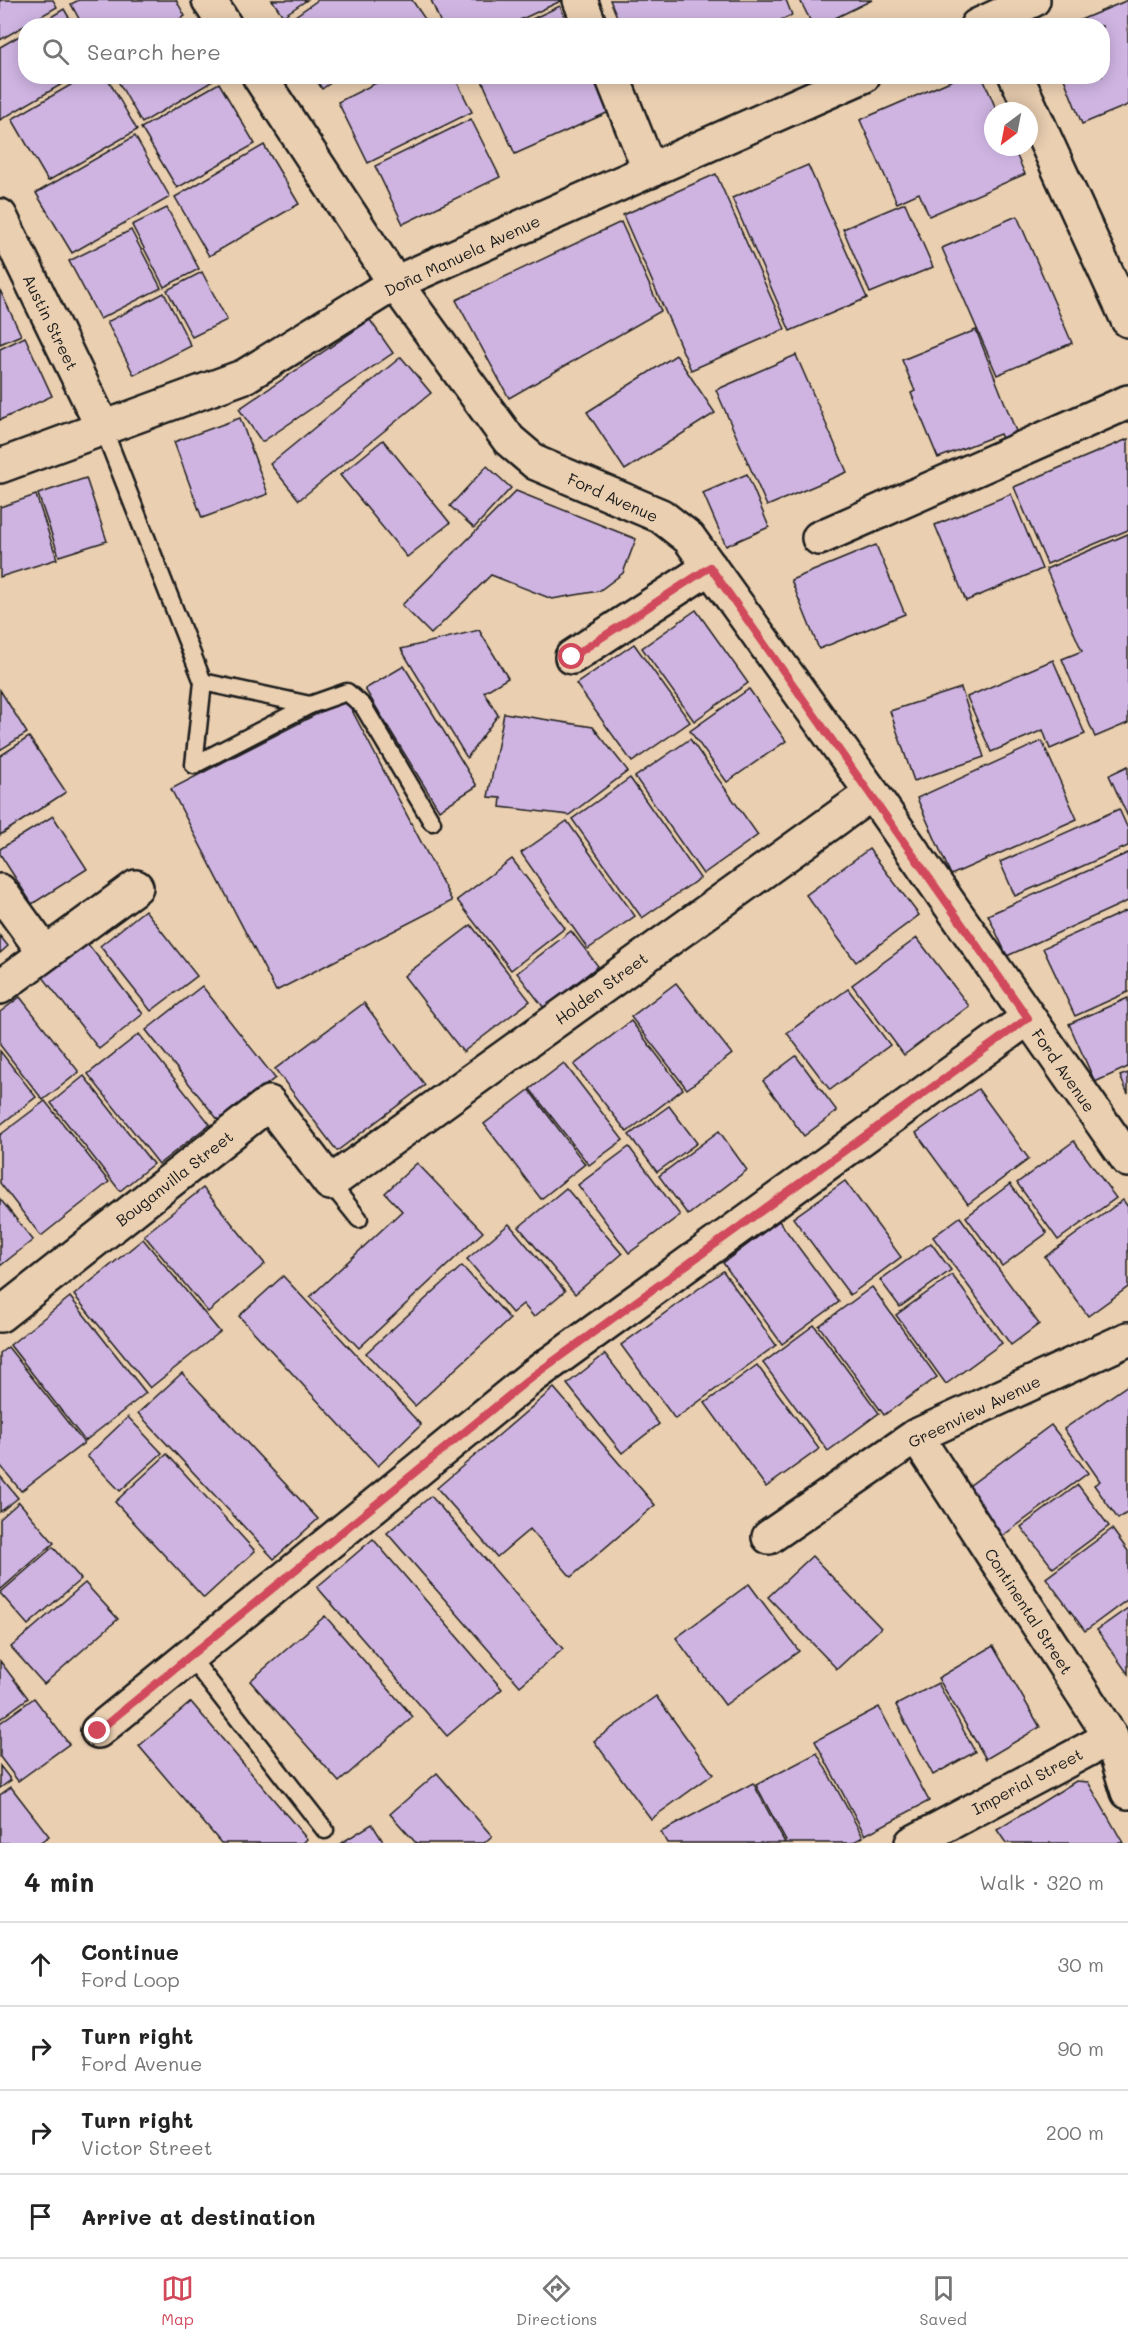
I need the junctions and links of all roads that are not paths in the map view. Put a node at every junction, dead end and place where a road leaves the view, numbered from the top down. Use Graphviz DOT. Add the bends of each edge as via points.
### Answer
graph roads {
  1 [pos="208,0"];
  2 [pos="580,0"];
  3 [pos="1033,0"];
  4 [pos="220,18"];
  5 [pos="588,18"];
  6 [pos="985,18"];
  7 [pos="264,84"];
  8 [pos="615,84"];
  9 [pos="845,84"];
  10 [pos="1020,84"];
  11 [pos="650,171"];
  12 [pos="0,216"];
  13 [pos="395,283"];
  14 [pos="1128,320"];
  15 [pos="1128,402"];
  16 [pos="103,428"];
  17 [pos="0,466"];
  18 [pos="819,538"];
  19 [pos="710,567"];
  20 [pos="572,657"];
  21 [pos="203,682"];
  22 [pos="310,705"];
  23 [pos="872,793"];
  24 [pos="432,822"];
  25 [pos="136,887"];
  26 [pos="0,891"];
  27 [pos="45,953"];
  28 [pos="0,987"];
  29 [pos="1028,1018"];
  30 [pos="1128,1160"];
  31 [pos="330,1183"];
  32 [pos="359,1219"];
  33 [pos="0,1315"];
  34 [pos="1128,1339"];
  35 [pos="916,1436"];
  36 [pos="769,1537"];
  37 [pos="190,1657"];
  38 [pos="98,1731"];
  39 [pos="1111,1737"];
  40 [pos="1128,1792"];
  41 [pos="325,1830"];
  42 [pos="912,1843"];
  1 -- 4 [label="street"];
  2 -- 5 [label="street"];
  3 -- 6 [label="street"];
  7 -- 13 [label="street, Ford Avenue"];
  8 -- 11 [label="street"];
  9 -- 11 [label="street, Doña Manuela Avenue"];
  10 -- 14 [label="street"];
  11 -- 13 [label="street, Doña Manuela Avenue"];
  12 -- 16 [label="street, Austin Street"];
  13 -- 16 [label="street, Doña Manuela Avenue" via="245,376"];
  13 -- 19 [label="street, Ford Avenue" via="509,440 536,463 661,516 689,538"];
  15 -- 18 [label="street"];
  16 -- 17 [label="street, Doña Manuela Avenue"];
  16 -- 21 [label="lane"];
  19 -- 20 [label="street"];
  19 -- 23 [label="street, Ford Avenue"];
  21 -- 22 [label="lane"];
  21 -- 22 [label="lane" via="194,765"];
  22 -- 24 [label="lane" via="347,692 363,706"];
  23 -- 29 [label="street, Ford Avenue"];
  23 -- 31 [label="street, Holden Street"];
  25 -- 27 [label="street"];
  26 -- 27 [label="street"];
  27 -- 28 [label="street"];
  29 -- 30 [label="street, Ford Avenue"];
  29 -- 37 [label="street" via="533,1376"];
  31 -- 32 [label="lane"];
  31 -- 33 [label="street, Bouganvilla Street" via="269,1103"];
  34 -- 35 [label="street, Greenview Avenue"];
  35 -- 36 [label="street, Greenview Avenue"];
  35 -- 39 [label="street, Continental Street"];
  37 -- 38 [label="street"];
  37 -- 41 [label="lane"];
  39 -- 40 [label="street, Continental Street"];
  39 -- 42 [label="street, Imperial Street"];
}
